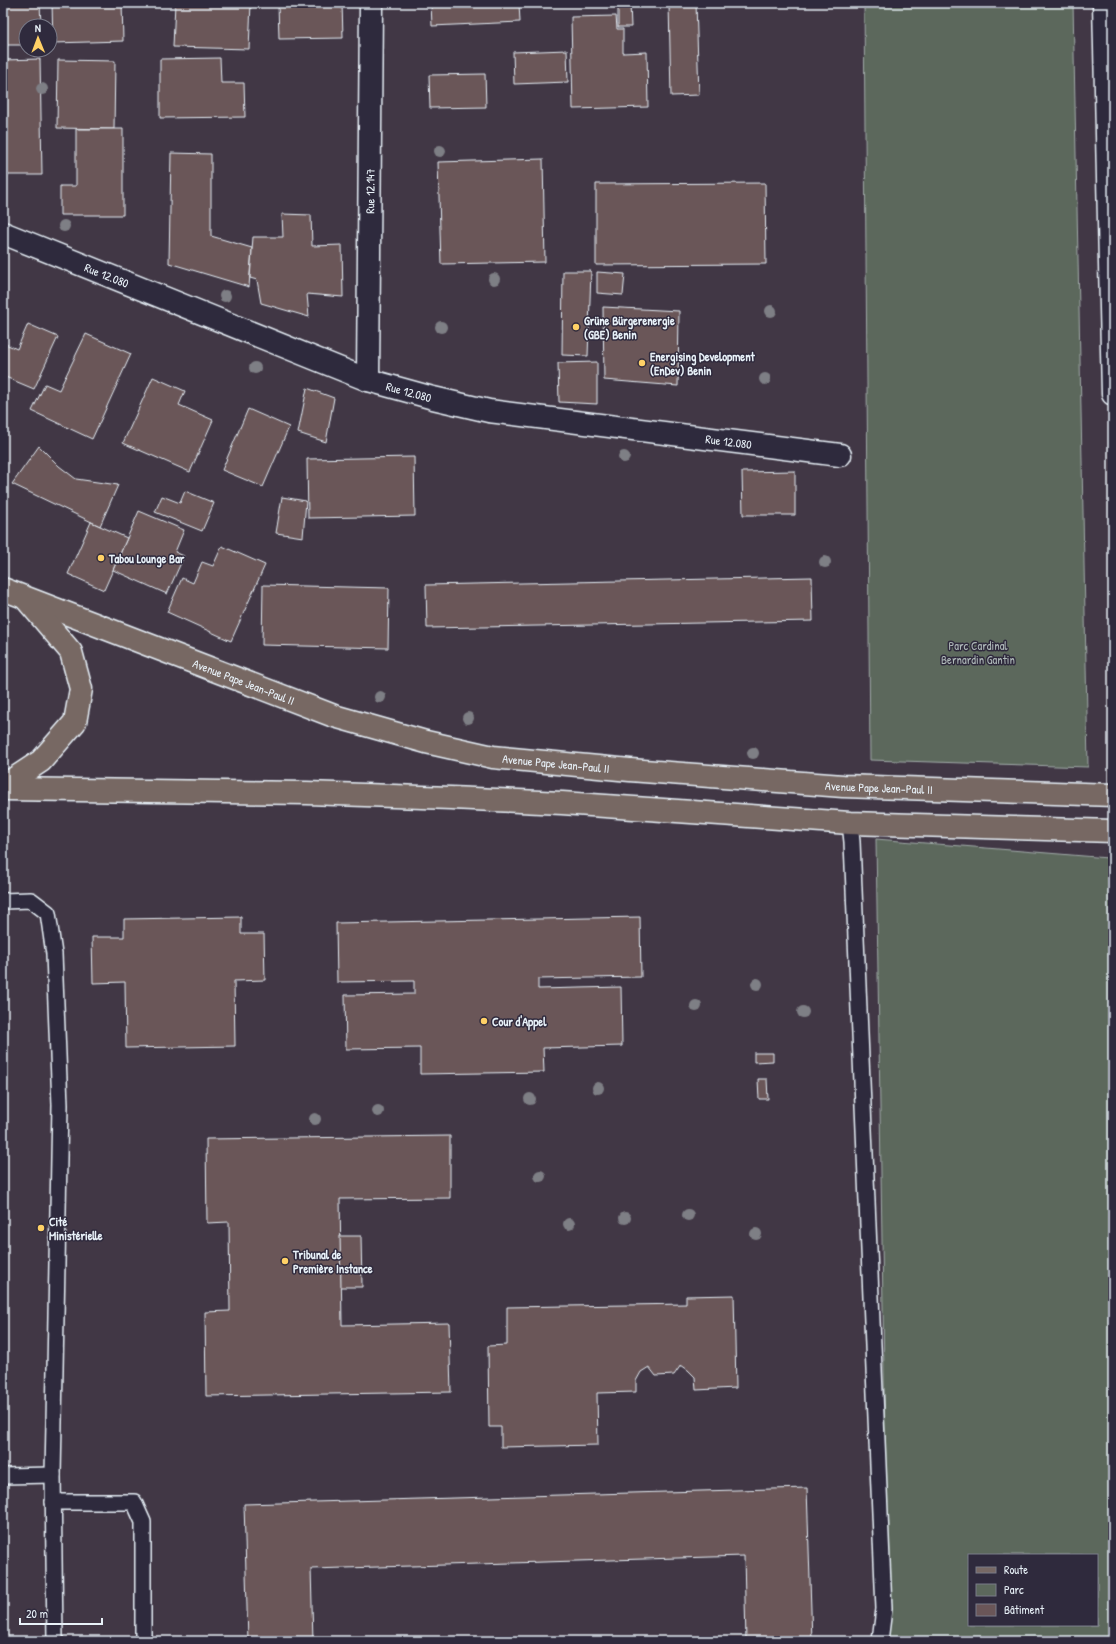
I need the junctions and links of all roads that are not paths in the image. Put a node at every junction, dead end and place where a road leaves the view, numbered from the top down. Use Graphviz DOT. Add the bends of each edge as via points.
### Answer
graph roads {
  1 [pos="371,3"];
  2 [pos="1104,3"];
  3 [pos="1111,172"];
  4 [pos="3,233"];
  5 [pos="368,380"];
  6 [pos="1113,394"];
  7 [pos="840,455"];
  8 [pos="3,589"];
  9 [pos="25,598"];
  10 [pos="3,787"];
  11 [pos="1113,795"];
  12 [pos="850,823"];
  13 [pos="1113,831"];
  14 [pos="3,901"];
  15 [pos="53,1475"];
  16 [pos="3,1476"];
  17 [pos="53,1502"];
  18 [pos="55,1641"];
  19 [pos="143,1641"];
  20 [pos="880,1641"];
  1 -- 5 [label="street, Rue 12.147"];
  2 -- 3 [label="street"];
  3 -- 6 [label="street"];
  4 -- 5 [label="street, Rue 12.080"];
  5 -- 7 [label="street, Rue 12.080" via="489,411"];
  8 -- 9 [label="main road, Avenue Pape Jean-Paul II"];
  9 -- 10 [label="main road" via="71,652 81,689 75,722 41,761"];
  9 -- 11 [label="main road, Avenue Pape Jean-Paul II" via="328,714 426,742 493,757 842,786"];
  10 -- 12 [label="main road" via="451,798"];
  12 -- 13 [label="main road"];
  12 -- 20 [label="lane" via="884,1609"];
  14 -- 15 [label="lane" via="31,900 48,913 54,954 60,1104"];
  15 -- 16 [label="lane"];
  15 -- 17 [label="lane"];
  17 -- 18 [label="lane"];
  17 -- 19 [label="lane" via="134,1502 143,1522"];
}
